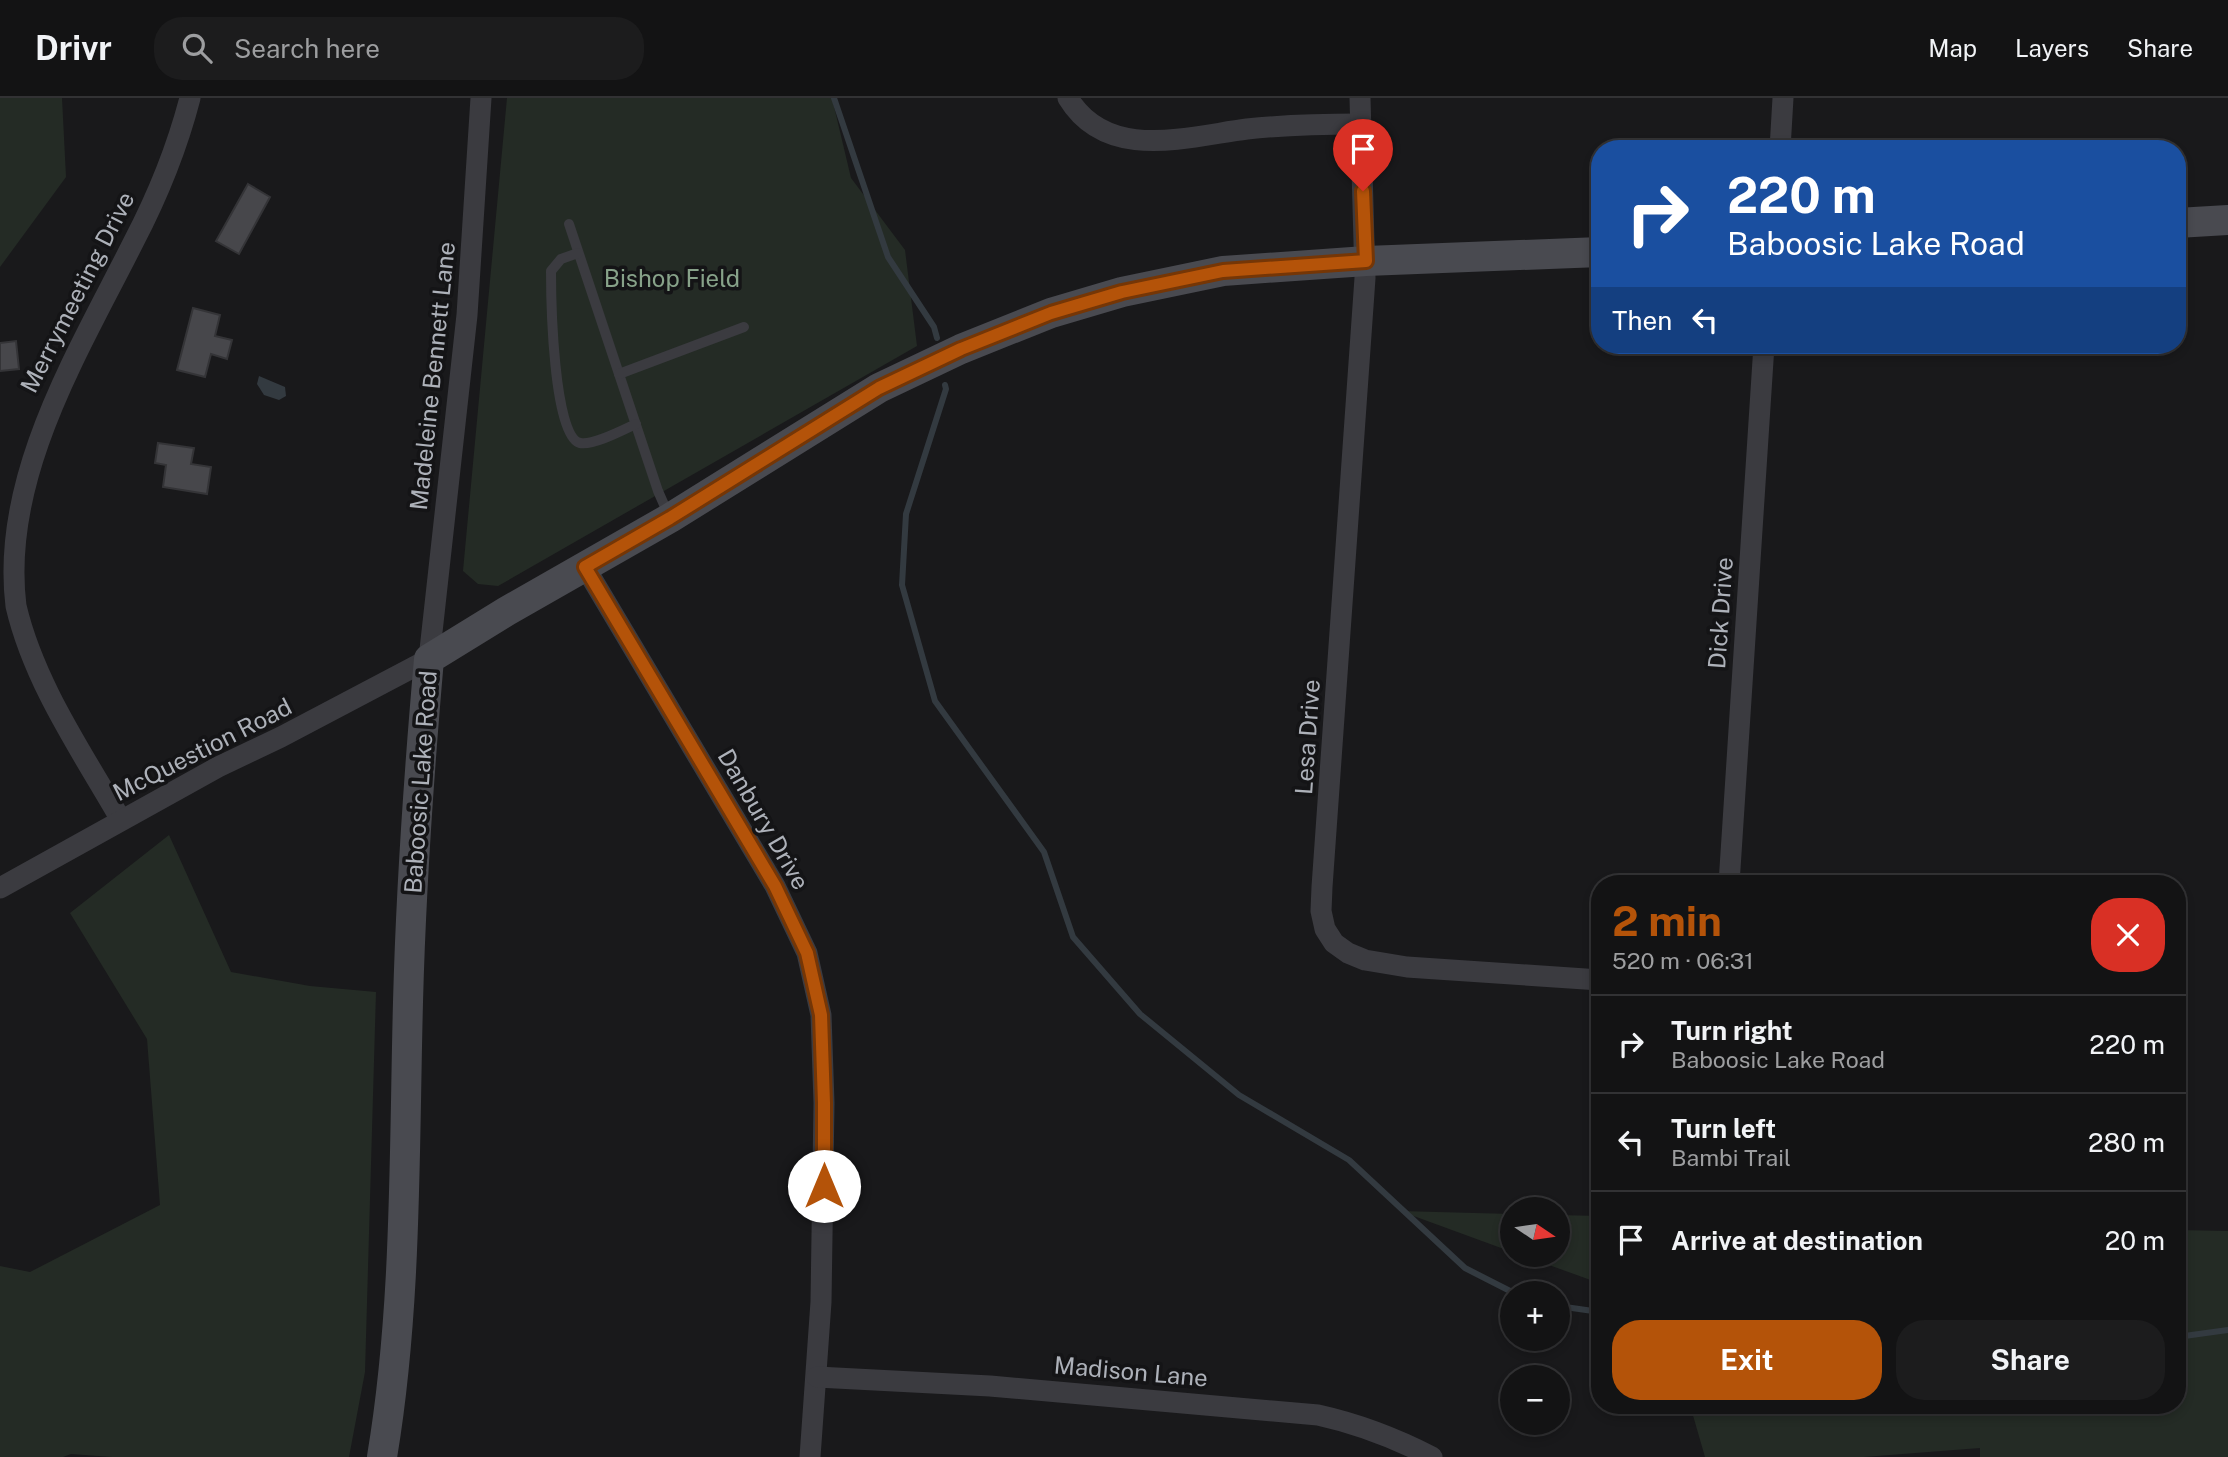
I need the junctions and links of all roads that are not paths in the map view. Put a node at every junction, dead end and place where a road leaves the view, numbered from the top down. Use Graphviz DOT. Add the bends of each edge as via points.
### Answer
graph roads {
  1 [pos="190,98"];
  2 [pos="481,98"];
  3 [pos="1068,98"];
  4 [pos="1360,98"];
  5 [pos="1783,98"];
  6 [pos="1360,124"];
  7 [pos="1781,140"];
  8 [pos="2228,220"];
  9 [pos="2186,222"];
  10 [pos="569,224"];
  11 [pos="1591,252"];
  12 [pos="578,253"];
  13 [pos="1366,261"];
  14 [pos="744,327"];
  15 [pos="1763,354"];
  16 [pos="619,374"];
  17 [pos="636,424"];
  18 [pos="670,518"];
  19 [pos="585,567"];
  20 [pos="429,659"];
  21 [pos="121,820"];
  22 [pos="1730,875"];
  23 [pos="0,888"];
  24 [pos="1591,979"];
  25 [pos="817,1377"];
  26 [pos="382,1457"];
  27 [pos="810,1457"];
  28 [pos="1432,1457"];
  1 -- 21 [label="street, Merrymeeting Drive" via="166,174 44,412 12,507 10,556 15,604 29,651"];
  2 -- 20 [label="street, Madeleine Bennett Lane" via="467,315"];
  3 -- 6 [label="street" via="1086,120 1129,140 1153,142 1249,129"];
  4 -- 6 [label="street, Lesa Drive"];
  5 -- 7 [label="street"];
  6 -- 13 [label="street, Lesa Drive"];
  8 -- 9 [label="street"];
  10 -- 12 [label="lane"];
  11 -- 13 [label="street, Baboosic Lake Road"];
  12 -- 16 [label="lane"];
  12 -- 17 [label="lane" via="561,259 551,271 551,331 565,424 580,443 595,442"];
  13 -- 18 [label="street, Baboosic Lake Road" via="1210,274 1051,313 879,388"];
  13 -- 24 [label="street, Lesa Drive" via="1322,887 1325,929 1348,953 1383,965"];
  14 -- 16 [label="lane"];
  15 -- 22 [label="street, Dick Drive"];
  16 -- 17 [label="lane"];
  17 -- 18 [label="lane"];
  18 -- 19 [label="street, Baboosic Lake Road"];
  19 -- 20 [label="street, Baboosic Lake Road"];
  19 -- 25 [label="street, Danbury Drive" via="775,886 807,953 821,1015 824,1103"];
  20 -- 21 [label="street, McQuestion Road"];
  20 -- 26 [label="street, Baboosic Lake Road" via="412,879 399,1293"];
  21 -- 23 [label="street, McQuestion Road"];
  25 -- 27 [label="street, Danbury Drive"];
  25 -- 28 [label="street, Madison Lane" via="990,1386 1318,1415 1390,1436"];
}
